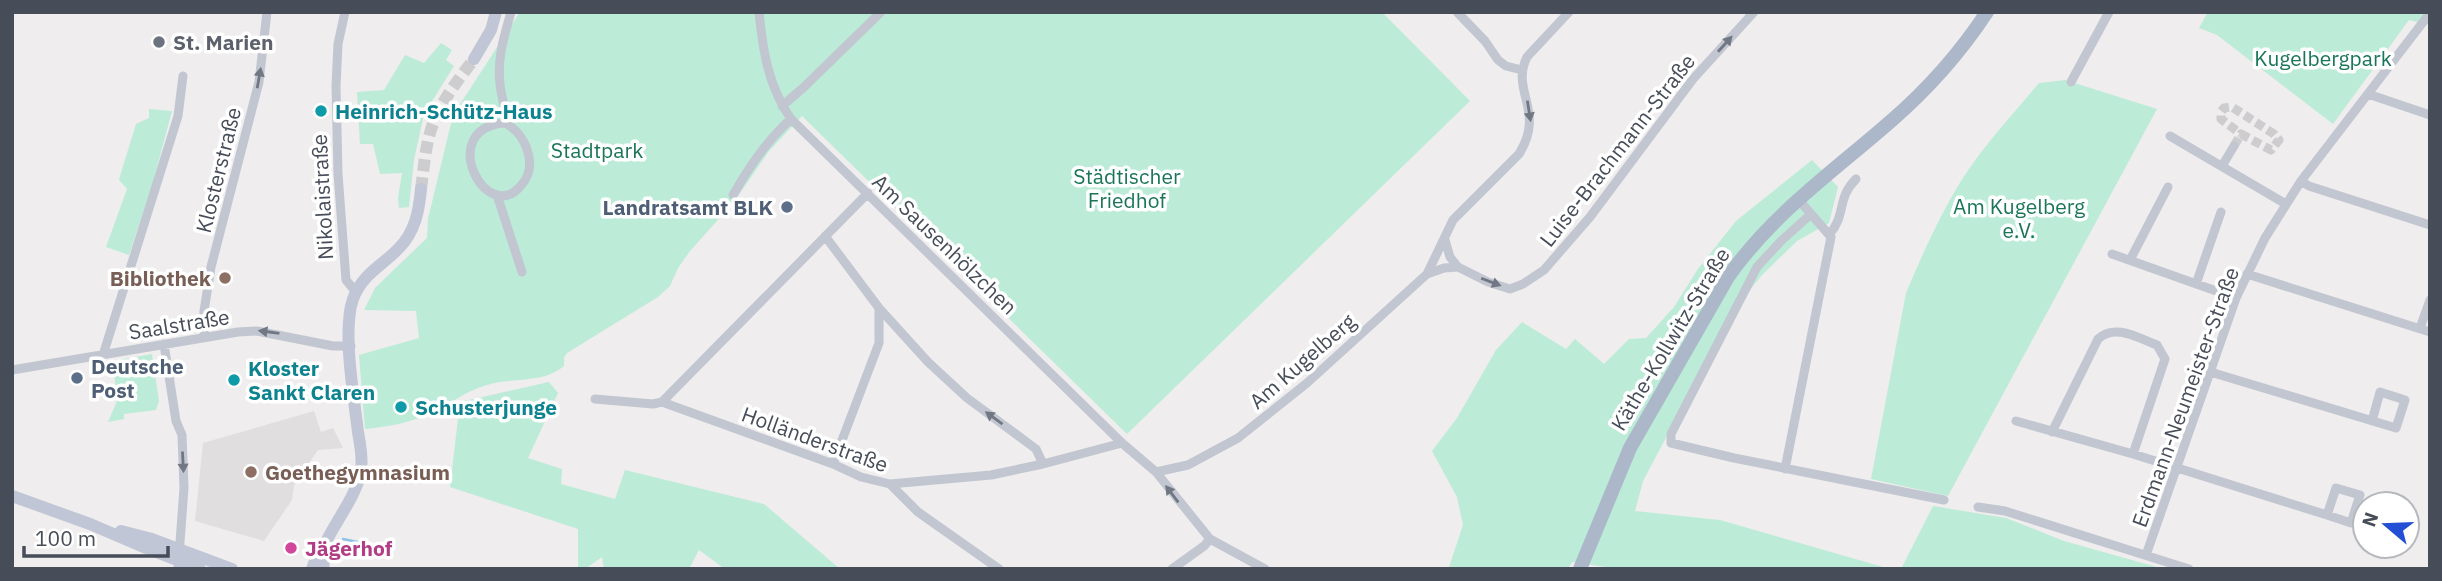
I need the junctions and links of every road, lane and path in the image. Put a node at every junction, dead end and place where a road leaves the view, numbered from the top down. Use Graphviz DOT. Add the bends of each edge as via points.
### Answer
graph roads {
  1 [pos="267,12"];
  2 [pos="345,12"];
  3 [pos="496,12"];
  4 [pos="511,12"];
  5 [pos="759,12"];
  6 [pos="881,12"];
  7 [pos="1457,12"];
  8 [pos="1569,12"];
  9 [pos="1754,12"];
  10 [pos="1987,12"];
  11 [pos="2109,12"];
  12 [pos="2430,13"];
  13 [pos="474,59"];
  14 [pos="1522,70"];
  15 [pos="183,76"];
  16 [pos="2071,82"];
  17 [pos="2368,94"];
  18 [pos="782,106"];
  19 [pos="2430,115"];
  20 [pos="790,119"];
  21 [pos="505,123"];
  22 [pos="2170,136"];
  23 [pos="2234,146"];
  24 [pos="2221,166"];
  25 [pos="1856,179"];
  26 [pos="2301,181"];
  27 [pos="2168,187"];
  28 [pos="421,189"];
  29 [pos="869,193"];
  30 [pos="497,195"];
  31 [pos="733,195"];
  32 [pos="1798,199"];
  33 [pos="2286,204"];
  34 [pos="2221,212"];
  35 [pos="1811,214"];
  36 [pos="2430,225"];
  37 [pos="1829,235"];
  38 [pos="825,236"];
  39 [pos="1445,240"];
  40 [pos="2112,254"];
  41 [pos="2130,260"];
  42 [pos="1458,267"];
  43 [pos="522,272"];
  44 [pos="1427,274"];
  45 [pos="2247,274"];
  46 [pos="2196,284"];
  47 [pos="356,292"];
  48 [pos="2236,298"];
  49 [pos="2430,299"];
  50 [pos="879,308"];
  51 [pos="2420,328"];
  52 [pos="2430,332"];
  53 [pos="204,336"];
  54 [pos="164,344"];
  55 [pos="351,346"];
  56 [pos="103,355"];
  57 [pos="12,370"];
  58 [pos="2209,371"];
  59 [pos="595,399"];
  60 [pos="662,402"];
  61 [pos="2017,421"];
  62 [pos="2372,421"];
  63 [pos="2052,432"];
  64 [pos="1122,443"];
  65 [pos="2133,454"];
  66 [pos="833,464"];
  67 [pos="1042,464"];
  68 [pos="2176,468"];
  69 [pos="1785,469"];
  70 [pos="1156,472"];
  71 [pos="890,484"];
  72 [pos="12,496"];
  73 [pos="1944,500"];
  74 [pos="1978,507"];
  75 [pos="2327,515"];
  76 [pos="1210,539"];
  77 [pos="326,542"];
  78 [pos="2146,555"];
  79 [pos="179,560"];
  80 [pos="200,569"];
  81 [pos="232,569"];
  82 [pos="312,569"];
  83 [pos="323,569"];
  84 [pos="999,569"];
  85 [pos="1172,569"];
  86 [pos="1265,569"];
  87 [pos="1580,569"];
  88 [pos="2189,569"];
  53 -- 1 [label="street, Klosterstraße, one-way" via="211,267 259,82"];
  2 -- 47 [label="street, Nikolaistraße" via="336,86 338,174 346,281"];
  3 -- 13 [label="main road"];
  4 -- 21 [label="street" via="499,64"];
  5 -- 18 [label="street, Am Sausenhölzchen" via="763,51"];
  6 -- 18 [label="street"];
  7 -- 14 [label="street" via="1498,60"];
  8 -- 14 [label="street" via="1527,57"];
  42 -- 9 [label="street, Luise-Brachmann-Straße, one-way" via="1510,289 1544,270 1590,217 1693,79"];
  10 -- 32 [label="main road, Käthe-Kollwitz-Straße" via="1955,57 1916,99"];
  11 -- 16 [label="street"];
  12 -- 17 [label="street, Erdmann-Neumeister-Straße"];
  14 -- 39 [label="street, Am Kugelberg, one-way" via="1531,117 1526,143 1453,220"];
  15 -- 56 [label="street" via="178,116"];
  17 -- 19 [label="street"];
  17 -- 26 [label="street, Erdmann-Neumeister-Straße"];
  18 -- 20 [label="street, Am Sausenhölzchen"];
  20 -- 29 [label="street, Am Sausenhölzchen"];
  20 -- 31 [label="street" via="748,169"];
  21 -- 30 [label="street" via="523,142 530,169 519,188"];
  21 -- 30 [label="street" via="485,127 472,141 478,181"];
  22 -- 24 [label="street"];
  23 -- 24 [label="street"];
  24 -- 33 [label="street"];
  25 -- 37 [label="street" via="1843,195 1838,220"];
  26 -- 33 [label="street, Erdmann-Neumeister-Straße"];
  26 -- 36 [label="street"];
  27 -- 41 [label="street"];
  28 -- 47 [label="main road" via="408,238 366,276"];
  29 -- 38 [label="street"];
  29 -- 64 [label="street, Am Sausenhölzchen"];
  30 -- 43 [label="street"];
  32 -- 35 [label="street"];
  32 -- 87 [label="main road, Käthe-Kollwitz-Straße" via="1744,253 1728,276 1630,448"];
  33 -- 45 [label="street, Erdmann-Neumeister-Straße"];
  34 -- 46 [label="street"];
  35 -- 37 [label="street"];
  35 -- 69 [label="street" via="1757,267 1671,434 1671,443"];
  37 -- 69 [label="street"];
  38 -- 50 [label="street"];
  38 -- 60 [label="street"];
  39 -- 42 [label="street"];
  39 -- 44 [label="street, Am Kugelberg"];
  40 -- 41 [label="street"];
  41 -- 46 [label="street"];
  42 -- 44 [label="street"];
  44 -- 70 [label="street, Am Kugelberg" via="1307,383 1238,438 1188,465"];
  45 -- 48 [label="street, Erdmann-Neumeister-Straße"];
  45 -- 51 [label="street"];
  46 -- 48 [label="street"];
  47 -- 55 [label="main road" via="350,314"];
  48 -- 58 [label="street, Erdmann-Neumeister-Straße"];
  49 -- 51 [label="street"];
  50 -- 66 [label="street" via="879,342"];
  67 -- 50 [label="street, one-way" via="1036,449 967,398"];
  51 -- 52 [label="street"];
  53 -- 54 [label="street, Saalstraße"];
  55 -- 53 [label="street, Saalstraße, one-way" via="257,331"];
  54 -- 56 [label="street, Saalstraße"];
  54 -- 79 [label="street, one-way" via="176,421 185,434"];
  55 -- 77 [label="main road" via="361,470"];
  56 -- 57 [label="street, Saalstraße"];
  58 -- 62 [label="street"];
  58 -- 68 [label="street, Erdmann-Neumeister-Straße"];
  59 -- 60 [label="street, Holländerstraße"];
  60 -- 66 [label="street, Holländerstraße"];
  61 -- 63 [label="street"];
  62 -- 62 [label="street" via="2381,392 2405,400 2396,428"];
  63 -- 65 [label="street"];
  63 -- 65 [label="street" via="2098,339 2118,331 2157,345 2165,359"];
  64 -- 67 [label="street"];
  64 -- 70 [label="street, Am Sausenhölzchen"];
  65 -- 68 [label="street"];
  66 -- 71 [label="street, Holländerstraße"];
  67 -- 71 [label="street" via="991,475"];
  68 -- 75 [label="street"];
  68 -- 78 [label="street, Erdmann-Neumeister-Straße"];
  69 -- 73 [label="street"];
  76 -- 70 [label="street, Am Sausenhölzchen, one-way"];
  71 -- 84 [label="street, Holländerstraße" via="918,512"];
  72 -- 79 [label="main road"];
  74 -- 78 [label="street"];
  76 -- 85 [label="street"];
  76 -- 86 [label="street"];
  77 -- 82 [label="main road"];
  77 -- 83 [label="main road"];
  78 -- 88 [label="street"];
  79 -- 80 [label="main road"];
  79 -- 81 [label="main road"];
}
